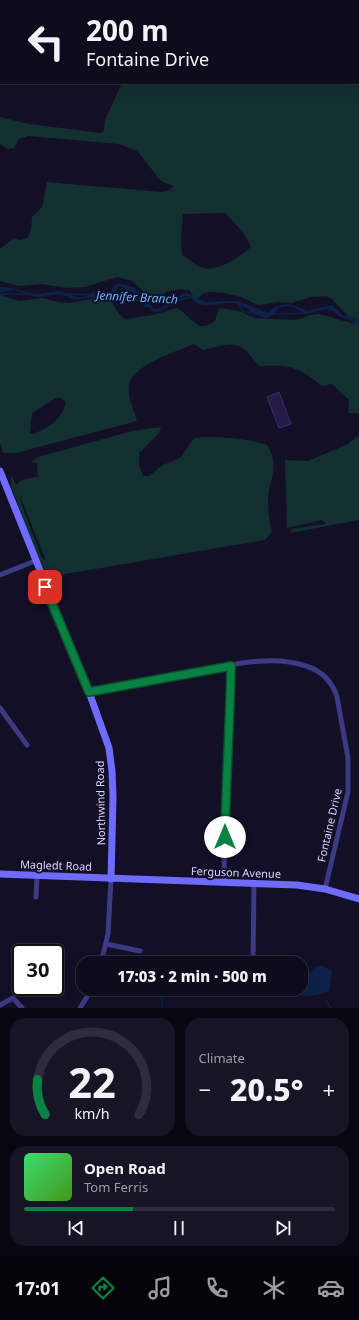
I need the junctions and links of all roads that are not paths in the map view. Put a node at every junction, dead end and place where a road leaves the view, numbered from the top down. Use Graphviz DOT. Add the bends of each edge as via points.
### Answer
graph roads {
  1 [pos="0,471"];
  2 [pos="35,561"];
  3 [pos="0,575"];
  4 [pos="231,666"];
  5 [pos="89,692"];
  6 [pos="0,708"];
  7 [pos="27,745"];
  8 [pos="0,874"];
  9 [pos="37,876"];
  10 [pos="111,878"];
  11 [pos="224,882"];
  12 [pos="254,883"];
  13 [pos="325,889"];
  14 [pos="36,897"];
  15 [pos="359,899"];
  16 [pos="106,944"];
  17 [pos="140,951"];
  18 [pos="103,956"];
  19 [pos="254,956"];
  20 [pos="88,996"];
  21 [pos="0,1005"];
  22 [pos="22,1008"];
  23 [pos="80,1008"];
  1 -- 2 [label="street, Northwind Road"];
  2 -- 3 [label="street"];
  2 -- 5 [label="street, Northwind Road"];
  4 -- 5 [label="street, Fontaine Drive"];
  4 -- 11 [label="street" via="225,789"];
  4 -- 13 [label="street, Fontaine Drive" via="270,662 305,665 323,675 334,687 340,710 349,775 348,792"];
  5 -- 10 [label="street, Northwind Road" via="106,740 111,764"];
  6 -- 7 [label="street"];
  8 -- 9 [label="street, Magledt Road"];
  9 -- 10 [label="street, Magledt Road"];
  9 -- 14 [label="street"];
  10 -- 11 [label="street, Ferguson Avenue"];
  10 -- 16 [label="street, Northwind Road"];
  11 -- 12 [label="street, Ferguson Avenue"];
  12 -- 13 [label="street, Ferguson Avenue"];
  12 -- 19 [label="street"];
  13 -- 15 [label="street, Ferguson Avenue"];
  16 -- 17 [label="street"];
  16 -- 18 [label="street, Northwind Road"];
  20 -- 23 [label="street"];
  21 -- 22 [label="street" via="13,998"];
}
